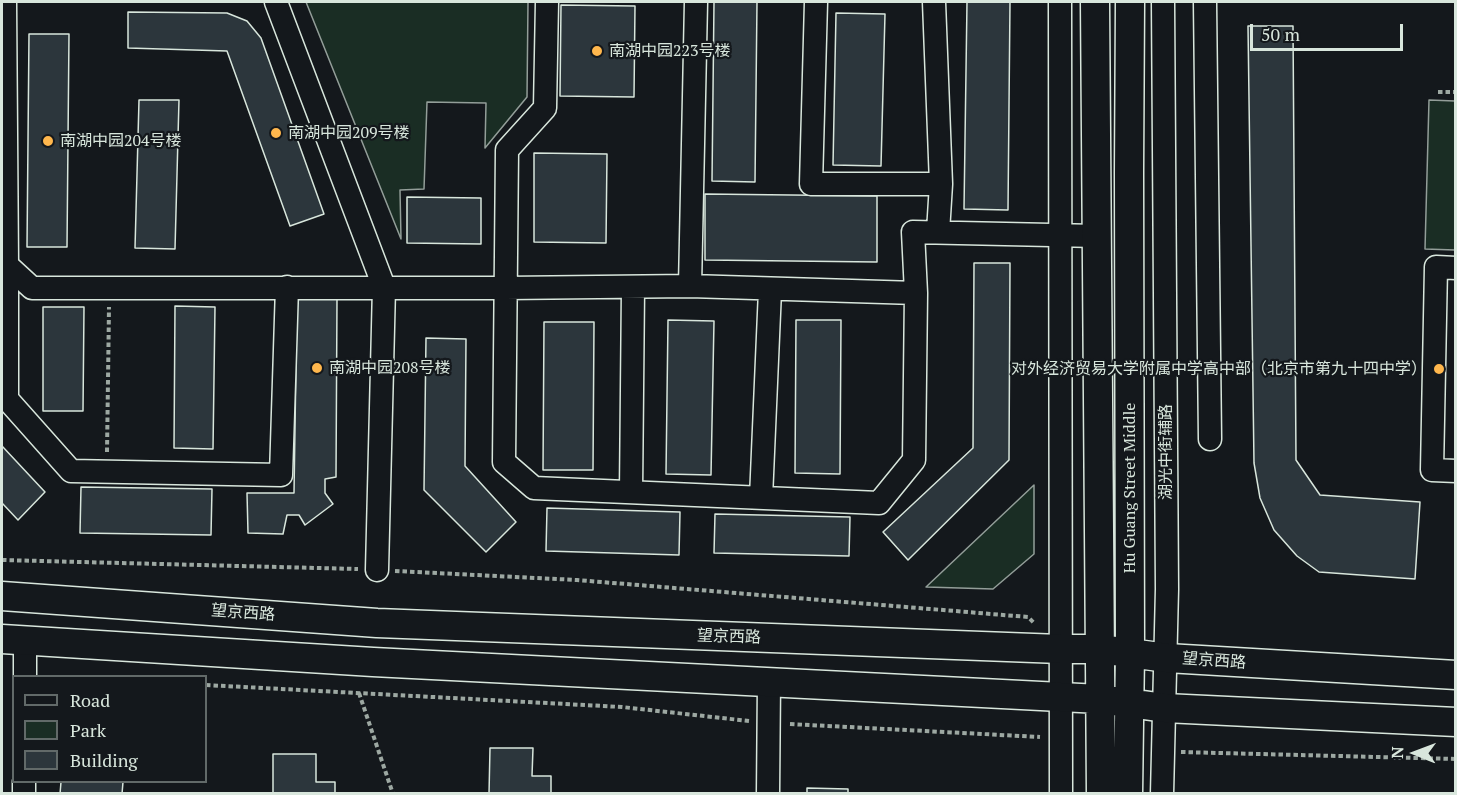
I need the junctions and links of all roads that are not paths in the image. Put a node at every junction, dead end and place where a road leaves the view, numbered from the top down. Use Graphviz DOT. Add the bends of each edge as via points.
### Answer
graph roads {
  1 [pos="5,2"];
  2 [pos="276,2"];
  3 [pos="547,2"];
  4 [pos="696,2"];
  5 [pos="816,2"];
  6 [pos="934,2"];
  7 [pos="1060,2"];
  8 [pos="1095,2"];
  9 [pos="1130,2"];
  10 [pos="1163,2"];
  11 [pos="1205,2"];
  12 [pos="1164,171"];
  13 [pos="1129,172"];
  14 [pos="940,184"];
  15 [pos="938,232"];
  16 [pos="1059,236"];
  17 [pos="1097,236"];
  18 [pos="7,265"];
  19 [pos="1455,268"];
  20 [pos="690,286"];
  21 [pos="384,287"];
  22 [pos="287,288"];
  23 [pos="506,288"];
  24 [pos="633,288"];
  25 [pos="770,290"];
  26 [pos="916,293"];
  27 [pos="1210,439"];
  28 [pos="1455,471"];
  29 [pos="631,492"];
  30 [pos="761,498"];
  31 [pos="377,570"];
  32 [pos="2,596"];
  33 [pos="13,640"];
  34 [pos="1060,649"];
  35 [pos="1100,649"];
  36 [pos="1130,653"];
  37 [pos="1167,658"];
  38 [pos="25,675"];
  39 [pos="1455,675"];
  40 [pos="769,681"];
  41 [pos="1060,699"];
  42 [pos="1100,699"];
  43 [pos="1130,703"];
  44 [pos="1165,708"];
  45 [pos="1455,722"];
  46 [pos="768,794"];
  47 [pos="1061,794"];
  48 [pos="1101,794"];
  49 [pos="1128,794"];
  50 [pos="1162,794"];
  1 -- 18 [label="street"];
  2 -- 21 [label="street"];
  3 -- 23 [label="street" via="545,108 507,150"];
  4 -- 20 [label="street"];
  5 -- 14 [label="street" via="811,184"];
  6 -- 14 [label="street"];
  7 -- 16 [label="street"];
  8 -- 17 [label="main road, Hu Guang Street Middle"];
  9 -- 13 [label="main road, Hu Guang Street Middle"];
  10 -- 12 [label="street, 湖光中街辅路"];
  11 -- 27 [label="street"];
  12 -- 13 [label="street"];
  12 -- 37 [label="street, 湖光中街辅路"];
  13 -- 36 [label="main road, Hu Guang Street Middle"];
  14 -- 15 [label="street"];
  15 -- 16 [label="street"];
  15 -- 26 [label="street" via="912,232"];
  16 -- 17 [label="street"];
  16 -- 34 [label="street"];
  17 -- 35 [label="main road, Hu Guang Street Middle"];
  18 -- 22 [label="street" via="32,288"];
  18 -- 22 [label="street" via="7,399 71,471 281,475"];
  19 -- 28 [label="street" via="1436,267 1432,470"];
  20 -- 24 [label="street"];
  20 -- 25 [label="street"];
  21 -- 22 [label="street"];
  21 -- 23 [label="street"];
  21 -- 31 [label="street"];
  23 -- 24 [label="street"];
  23 -- 29 [label="street" via="504,462 534,488"];
  24 -- 29 [label="street"];
  25 -- 26 [label="street"];
  25 -- 30 [label="street"];
  26 -- 30 [label="street" via="914,460 879,503"];
  29 -- 30 [label="street"];
  32 -- 34 [label="main road, 望京西路" via="377,623"];
  33 -- 38 [label="street"];
  33 -- 40 [label="main road" via="361,662"];
  34 -- 35 [label="main road, 望京西路"];
  34 -- 41 [label="street"];
  35 -- 36 [label="main road, 望京西路"];
  35 -- 42 [label="main road, Hu Guang Street Middle"];
  36 -- 37 [label="main road, 望京西路"];
  36 -- 43 [label="main road, Hu Guang Street Middle"];
  37 -- 39 [label="main road, 望京西路"];
  37 -- 44 [label="street, 湖光中街辅路"];
  40 -- 41 [label="main road"];
  40 -- 46 [label="street"];
  41 -- 42 [label="main road"];
  41 -- 47 [label="street"];
  42 -- 43 [label="main road"];
  42 -- 48 [label="main road, Hu Guang Street Middle"];
  43 -- 44 [label="main road"];
  43 -- 49 [label="main road, Hu Guang Street Middle"];
  44 -- 45 [label="main road"];
  44 -- 50 [label="street, 湖光中街辅路"];
}
